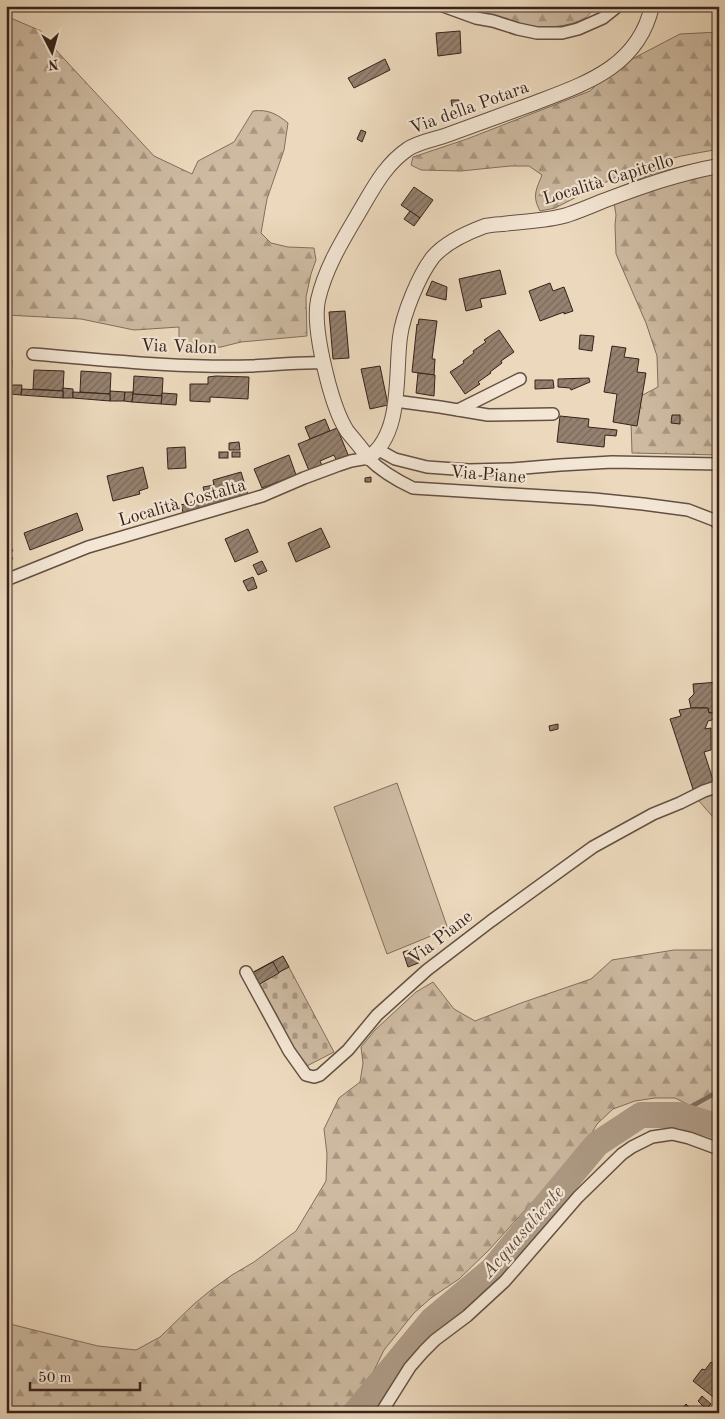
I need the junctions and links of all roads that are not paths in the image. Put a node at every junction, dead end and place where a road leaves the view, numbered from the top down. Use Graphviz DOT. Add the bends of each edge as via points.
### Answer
graph roads {
  1 [pos="443,6"];
  2 [pos="618,6"];
  3 [pos="652,6"];
  4 [pos="719,166"];
  5 [pos="34,354"];
  6 [pos="323,363"];
  7 [pos="520,379"];
  8 [pos="395,401"];
  9 [pos="458,410"];
  10 [pos="553,414"];
  11 [pos="373,453"];
  12 [pos="719,464"];
  13 [pos="719,524"];
  14 [pos="6,580"];
  15 [pos="719,786"];
  16 [pos="246,972"];
  17 [pos="719,1149"];
  18 [pos="381,1413"];
  1 -- 2 [label="street" via="518,29 562,33 603,18"];
  3 -- 6 [label="street, Via della Potara" via="642,35 607,72 581,86 410,148 382,174 337,249 322,284 316,322"];
  4 -- 8 [label="street, Località Capitello" via="664,180 567,215 487,226 449,242 423,272 407,308 400,335"];
  5 -- 6 [label="street, Via Valon" via="153,364 250,366"];
  6 -- 11 [label="street, Via Piane" via="336,407 347,430"];
  7 -- 9 [label="street"];
  8 -- 9 [label="street"];
  8 -- 11 [label="street, Località Capitello" via="387,436"];
  9 -- 10 [label="street" via="488,416"];
  11 -- 12 [label="street, Via Piane" via="426,467 469,470 612,462"];
  11 -- 13 [label="street, Via Piane" via="378,468 413,488 643,504 688,510"];
  11 -- 14 [label="street, Località Costalta" via="262,496 88,547"];
  15 -- 16 [label="street, Via Piane" via="653,814 593,847 427,970 376,1015 348,1050 320,1075 306,1075 289,1051"];
  17 -- 18 [label="street" via="672,1134 652,1137 622,1154 578,1197 505,1281 424,1351"];
}
